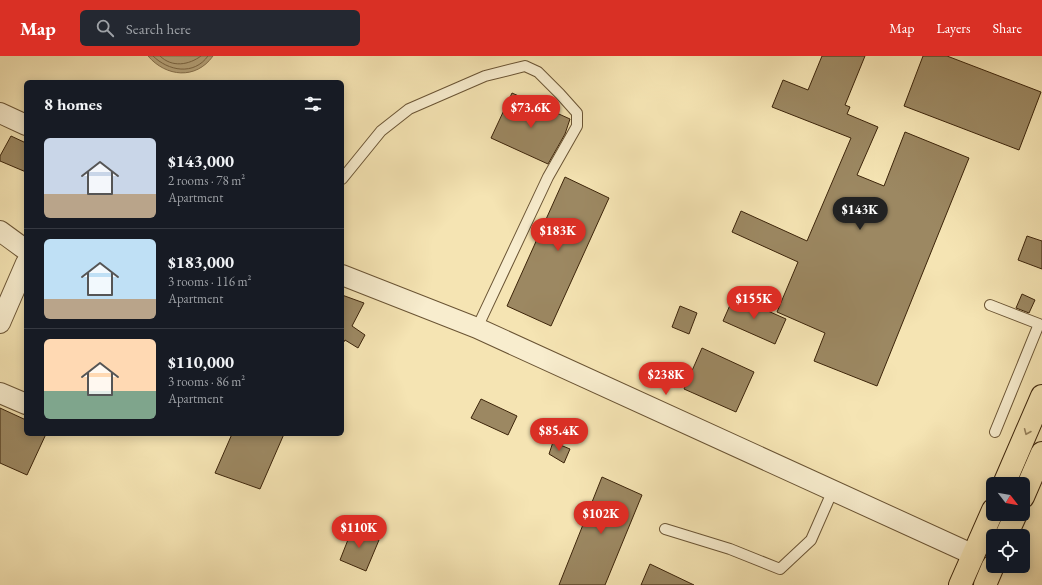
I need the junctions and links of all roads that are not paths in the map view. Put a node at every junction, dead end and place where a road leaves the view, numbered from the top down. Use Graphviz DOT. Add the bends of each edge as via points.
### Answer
graph roads {
  1 [pos="0,113"];
  2 [pos="24,124"];
  3 [pos="344,177"];
  4 [pos="0,231"];
  5 [pos="24,249"];
  6 [pos="24,268"];
  7 [pos="344,276"];
  8 [pos="990,305"];
  9 [pos="1041,322"];
  10 [pos="0,323"];
  11 [pos="477,328"];
  12 [pos="0,393"];
  13 [pos="1042,396"];
  14 [pos="24,403"];
  15 [pos="995,432"];
  16 [pos="1042,453"];
  17 [pos="1007,477"];
  18 [pos="1030,481"];
  19 [pos="833,490"];
  20 [pos="988,521"];
  21 [pos="665,529"];
  22 [pos="974,555"];
  23 [pos="990,573"];
  24 [pos="960,585"];
  25 [pos="985,585"];
  1 -- 2 [label="street"];
  3 -- 11 [label="lane" via="381,131 409,109 486,76 525,66 538,72 577,113 577,126 548,177"];
  4 -- 5 [label="street"];
  6 -- 10 [label="street"];
  7 -- 11 [label="street"];
  8 -- 9 [label="lane"];
  9 -- 15 [label="lane"];
  11 -- 19 [label="street"];
  12 -- 14 [label="street"];
  13 -- 17 [label="highway, one-way"];
  16 -- 18 [label="highway"];
  19 -- 21 [label="lane" via="812,540 780,568"];
  19 -- 22 [label="street"];
  20 -- 22 [label="highway"];
  22 -- 24 [label="highway"];
  23 -- 25 [label="highway"];
}
